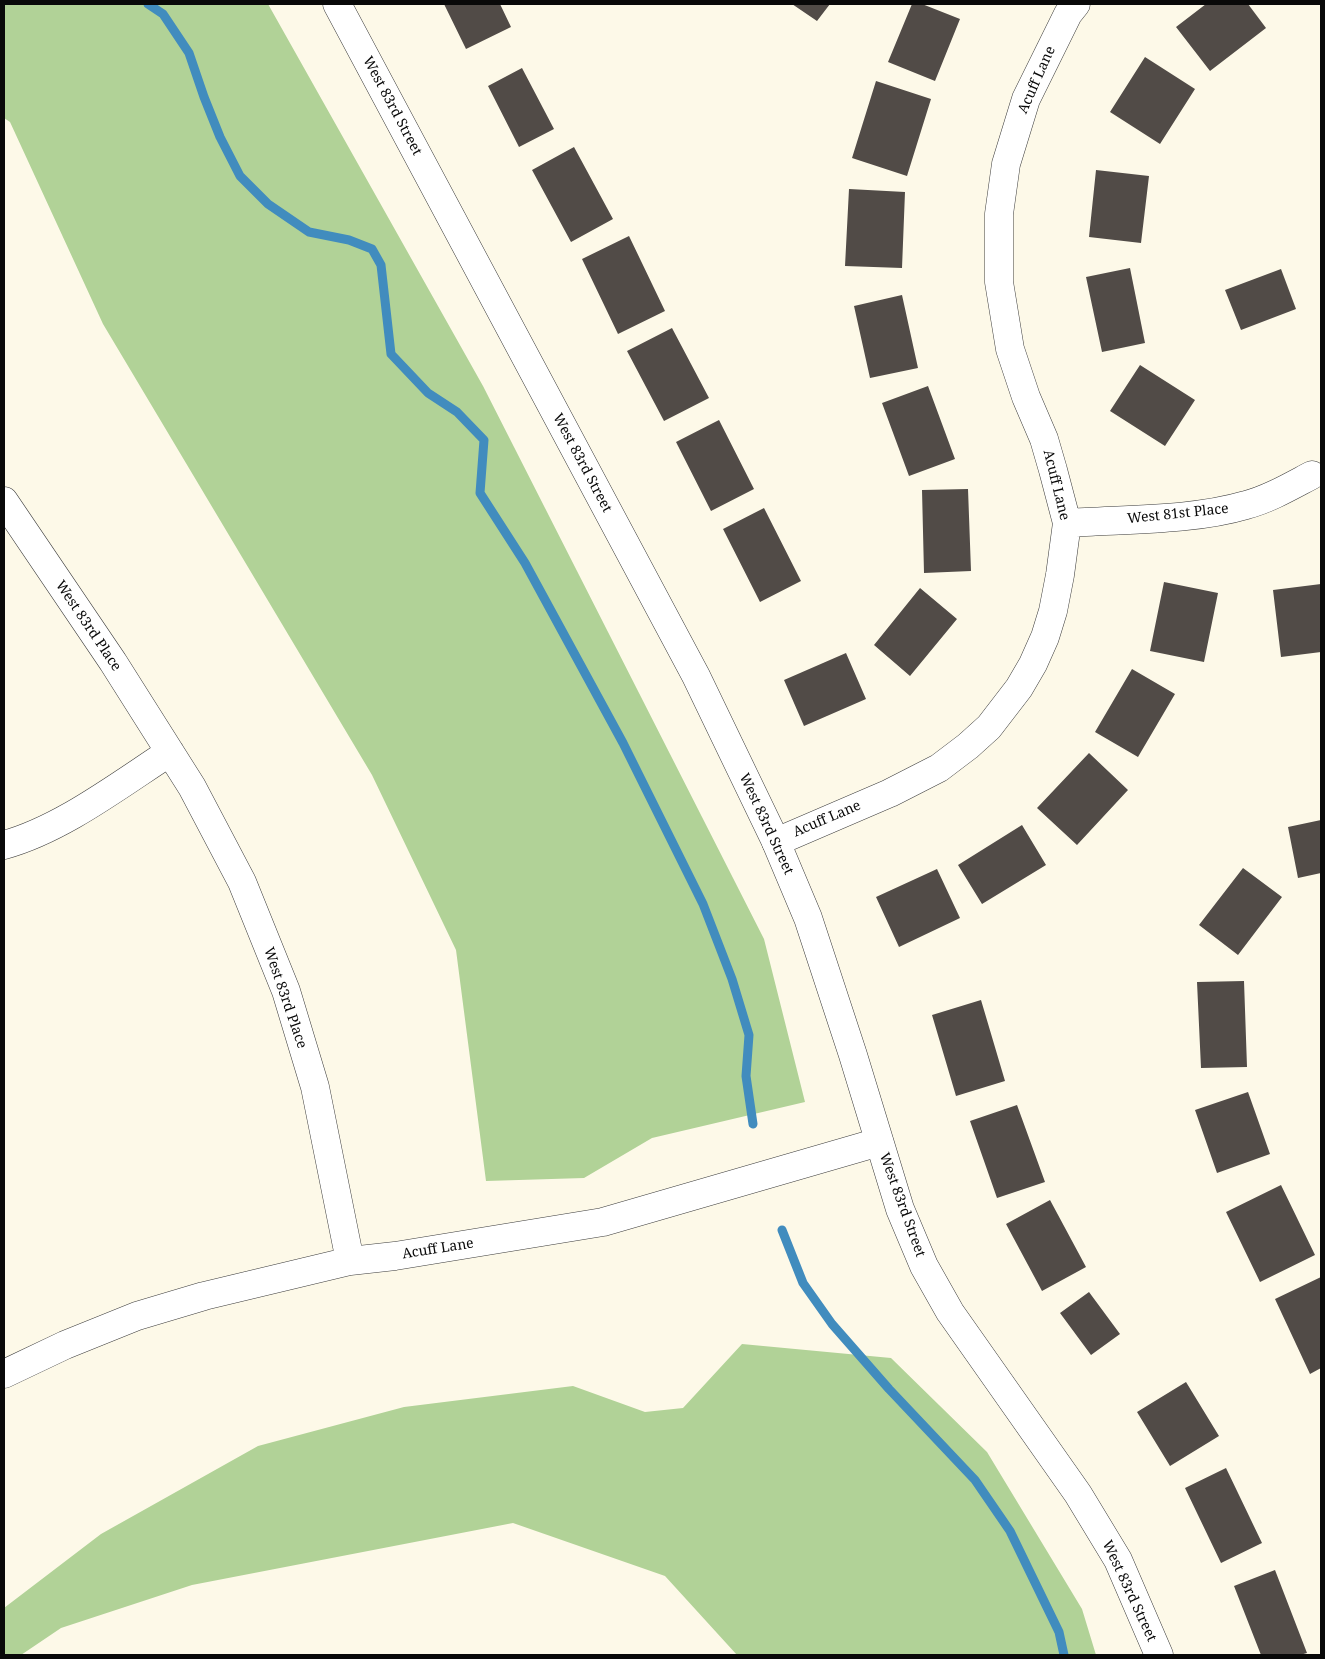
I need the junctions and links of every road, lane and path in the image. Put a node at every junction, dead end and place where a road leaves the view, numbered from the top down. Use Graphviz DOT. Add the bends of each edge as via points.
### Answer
graph roads {
  1 [pos="337,4"];
  2 [pos="1076,4"];
  3 [pos="1312,475"];
  4 [pos="4,501"];
  5 [pos="1067,523"];
  6 [pos="170,752"];
  7 [pos="776,842"];
  8 [pos="4,845"];
  9 [pos="879,1142"];
  10 [pos="350,1261"];
  11 [pos="4,1374"];
  12 [pos="1159,1655"];
  1 -- 7 [label="street, West 83rd Street" via="696,676"];
  2 -- 5 [label="street, Acuff Lane" via="1026,99 1006,164 999,214 999,282 1010,348 1048,454"];
  3 -- 5 [label="street, West 81st Place" via="1285,489 1221,512"];
  4 -- 6 [label="street, West 83rd Place"];
  5 -- 7 [label="street, Acuff Lane" via="1060,575 1045,638 1019,688 988,727 940,768"];
  6 -- 8 [label="street" via="62,821"];
  6 -- 10 [label="street, West 83rd Place" via="242,882 286,991 322,1116"];
  7 -- 9 [label="street, West 83rd Street" via="808,918"];
  9 -- 10 [label="street, Acuff Lane" via="603,1222"];
  9 -- 12 [label="street, West 83rd Street" via="900,1209 924,1266 950,1312 1083,1503 1118,1560"];
  10 -- 11 [label="street, Acuff Lane" via="204,1296 137,1316"];
}
